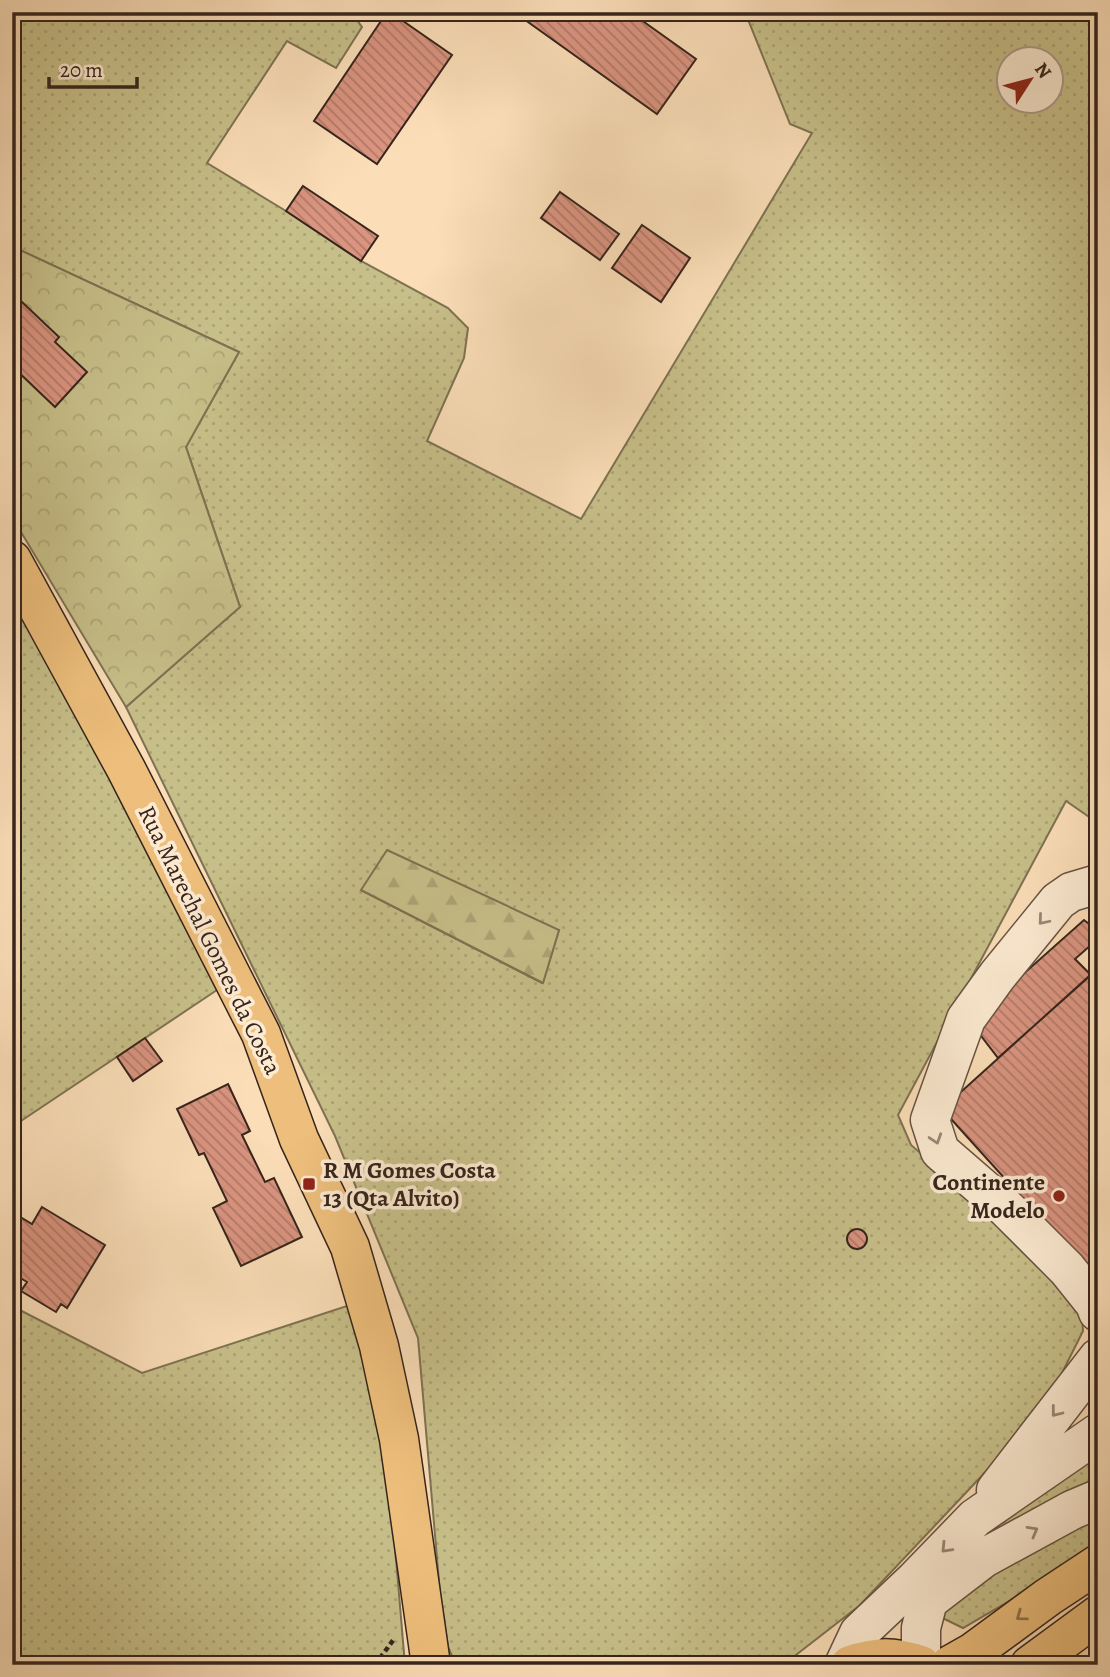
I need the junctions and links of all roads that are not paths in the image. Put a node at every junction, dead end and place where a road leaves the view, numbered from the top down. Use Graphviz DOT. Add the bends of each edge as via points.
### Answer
graph roads {
  1 [pos="12,560"];
  2 [pos="1098,884"];
  3 [pos="1098,1312"];
  4 [pos="1098,1358"];
  5 [pos="1098,1433"];
  6 [pos="1098,1500"];
  7 [pos="975,1518"];
  8 [pos="1098,1564"];
  9 [pos="1098,1615"];
  10 [pos="431,1665"];
  11 [pos="844,1665"];
  12 [pos="850,1665"];
  13 [pos="921,1665"];
  14 [pos="950,1665"];
  15 [pos="1030,1665"];
  1 -- 10 [label="main road, Rua Marechal Gomes da Costa" via="126,769 261,1034 299,1139 350,1247 379,1346 399,1440"];
  2 -- 3 [label="lane, one-way" via="1058,901 966,1019 930,1120 940,1151 1059,1260"];
  4 -- 7 [label="lane, one-way"];
  5 -- 7 [label="lane"];
  13 -- 6 [label="lane, one-way" via="921,1628 928,1601 984,1558"];
  7 -- 11 [label="lane, one-way" via="859,1633"];
  8 -- 14 [label="main road, one-way"];
  9 -- 15 [label="main road"];
  12 -- 13 [label="main road" via="872,1658"];
}
